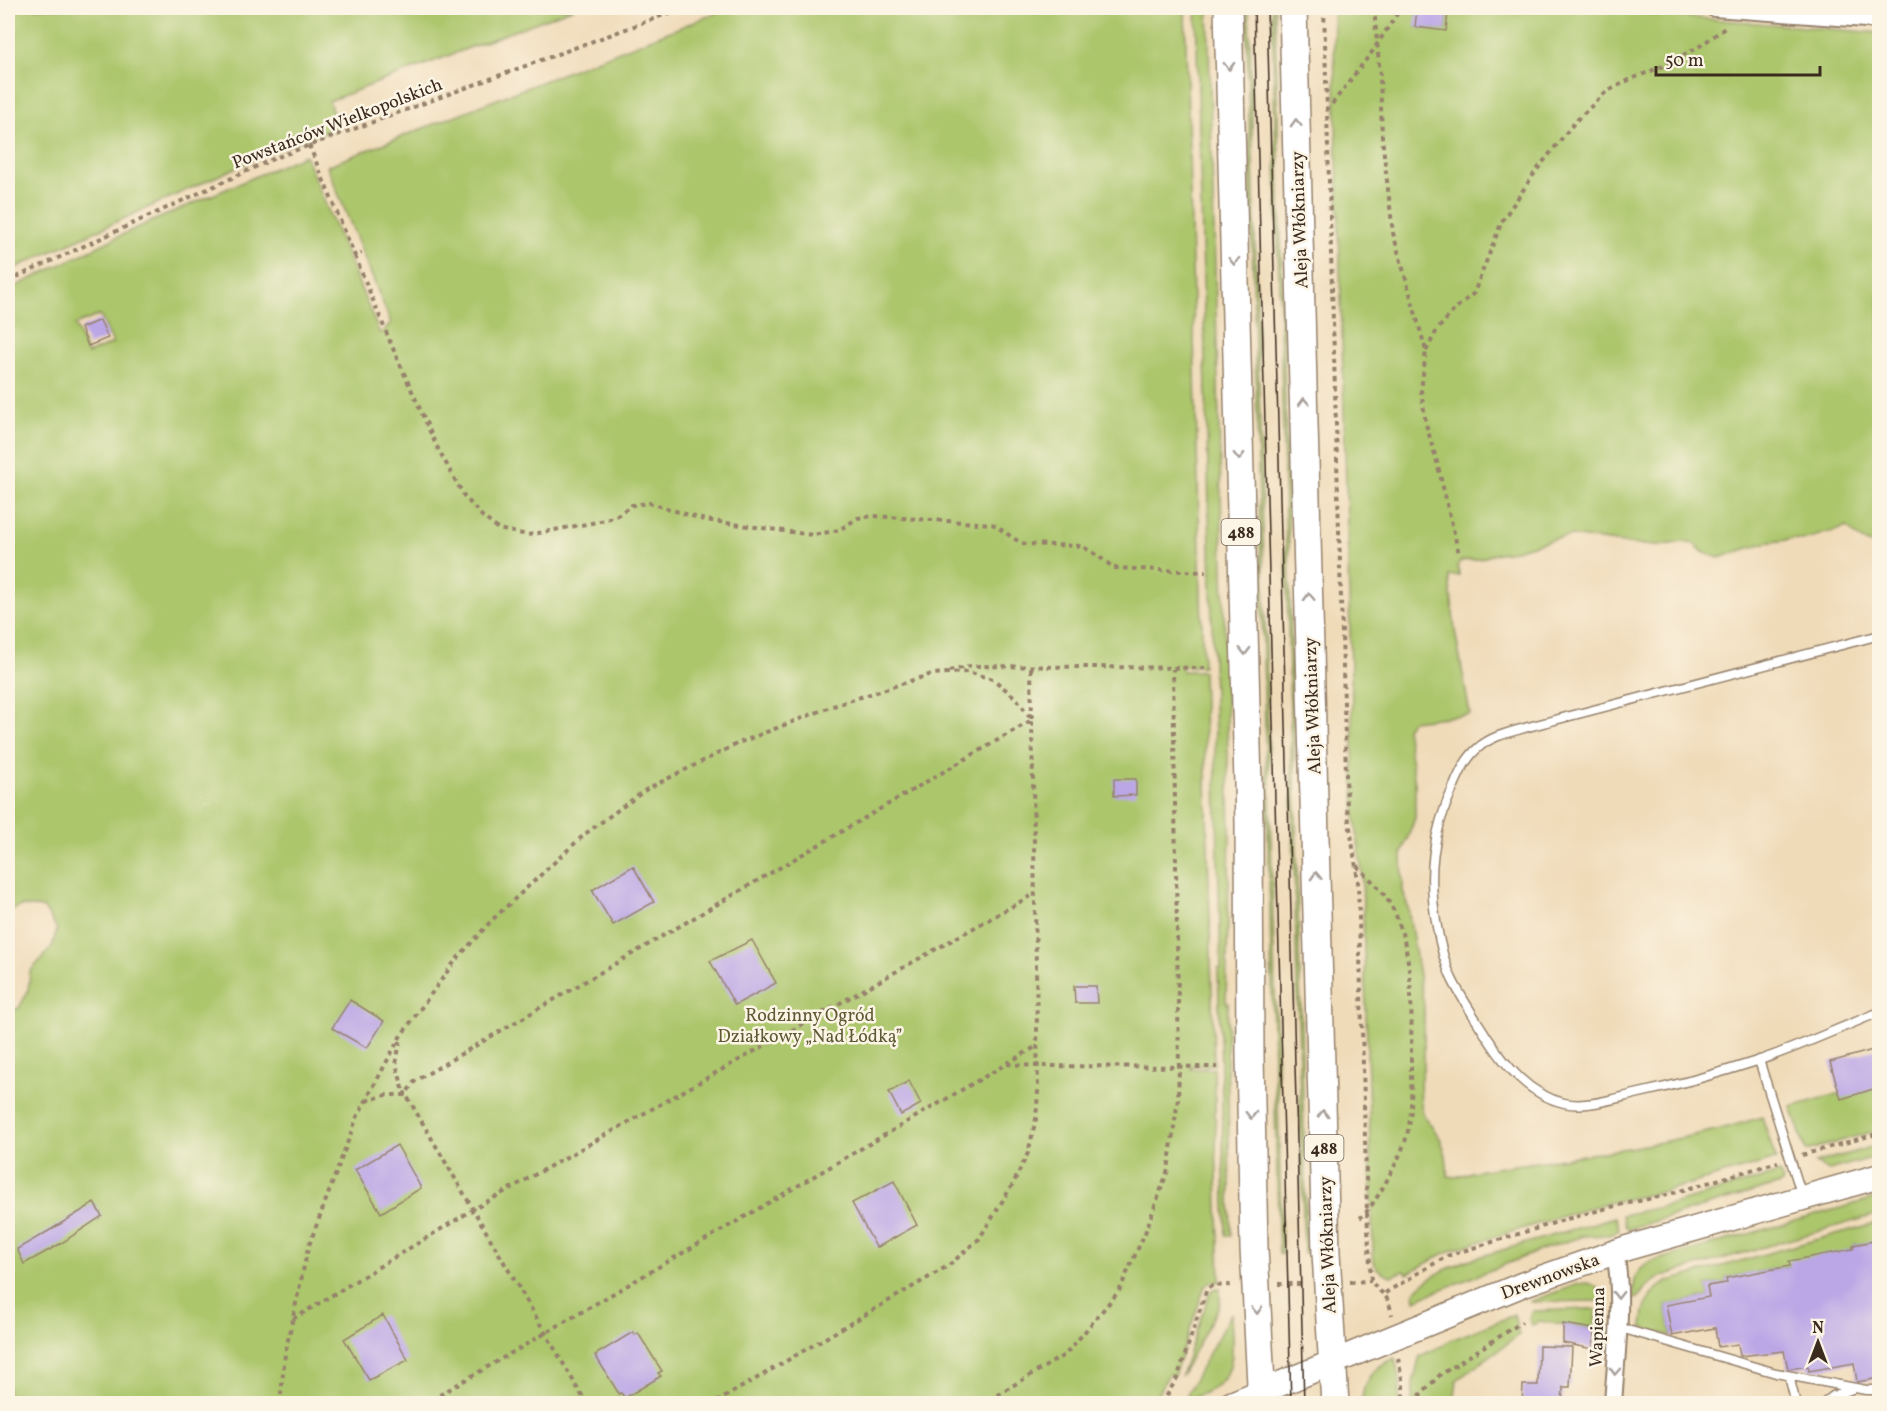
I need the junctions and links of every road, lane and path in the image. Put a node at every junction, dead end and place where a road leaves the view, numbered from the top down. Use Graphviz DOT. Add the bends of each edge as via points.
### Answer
graph roads {
  1 [pos="683,8"];
  2 [pos="1228,8"];
  3 [pos="1293,8"];
  4 [pos="1324,8"];
  5 [pos="1374,8"];
  6 [pos="1403,8"];
  7 [pos="1714,8"];
  8 [pos="1751,10"];
  9 [pos="1880,20"];
  10 [pos="1378,43"];
  11 [pos="1332,104"];
  12 [pos="309,145"];
  13 [pos="362,253"];
  14 [pos="355,256"];
  15 [pos="8,281"];
  16 [pos="1426,351"];
  17 [pos="1459,554"];
  18 [pos="1206,572"];
  19 [pos="1880,635"];
  20 [pos="1031,667"];
  21 [pos="1173,669"];
  22 [pos="1208,669"];
  23 [pos="932,674"];
  24 [pos="1032,720"];
  25 [pos="1357,865"];
  26 [pos="1034,894"];
  27 [pos="1880,1012"];
  28 [pos="400,1037"];
  29 [pos="1037,1046"];
  30 [pos="1759,1060"];
  31 [pos="1006,1064"];
  32 [pos="1037,1066"];
  33 [pos="1217,1067"];
  34 [pos="1179,1068"];
  35 [pos="405,1095"];
  36 [pos="366,1101"];
  37 [pos="1880,1133"];
  38 [pos="1791,1158"];
  39 [pos="1880,1176"];
  40 [pos="1803,1197"];
  41 [pos="474,1209"];
  42 [pos="1367,1213"];
  43 [pos="1360,1218"];
  44 [pos="1615,1252"];
  45 [pos="1371,1281"];
  46 [pos="1358,1282"];
  47 [pos="1278,1284"];
  48 [pos="1310,1284"];
  49 [pos="1232,1285"];
  50 [pos="1385,1293"];
  51 [pos="1390,1306"];
  52 [pos="293,1319"];
  53 [pos="1522,1322"];
  54 [pos="1617,1327"];
  55 [pos="546,1332"];
  56 [pos="1398,1355"];
  57 [pos="1332,1362"];
  58 [pos="1789,1376"];
  59 [pos="1856,1388"];
  60 [pos="1880,1390"];
  61 [pos="1262,1397"];
  62 [pos="280,1404"];
  63 [pos="424,1404"];
  64 [pos="587,1404"];
  65 [pos="714,1404"];
  66 [pos="982,1404"];
  67 [pos="1162,1404"];
  68 [pos="1231,1404"];
  69 [pos="1335,1404"];
  70 [pos="1403,1404"];
  71 [pos="1414,1404"];
  72 [pos="1613,1404"];
  73 [pos="1796,1404"];
  74 [pos="1823,1404"];
  1 -- 12 [label="path, Powstańców Wielkopolskich"];
  2 -- 61 [label="main road, 488, one-way" via="1249,823 1254,1248"];
  57 -- 3 [label="main road, Aleja Włókniarzy / 488, one-way"];
  4 -- 25 [label="path" via="1347,808"];
  5 -- 10 [label="path"];
  6 -- 10 [label="path"];
  7 -- 8 [label="street"];
  8 -- 9 [label="street"];
  8 -- 16 [label="path" via="1700,46 1606,92 1574,123 1502,221 1474,293 1437,330"];
  10 -- 11 [label="path"];
  10 -- 16 [label="path" via="1382,137 1393,233"];
  12 -- 14 [label="path"];
  12 -- 15 [label="path, Powstańców Wielkopolskich"];
  13 -- 14 [label="path"];
  14 -- 18 [label="path" via="436,445 464,496 498,529 528,535 597,522 632,505 649,503 705,520 813,535 839,530 858,518 873,516 992,524 1026,544 1081,546 1114,568"];
  16 -- 17 [label="path" via="1421,392 1426,424"];
  19 -- 30 [label="lane" via="1497,736 1478,748 1464,764 1437,831 1431,883 1441,949 1470,1011 1527,1085 1566,1103 1591,1103 1687,1082"];
  20 -- 21 [label="path"];
  20 -- 23 [label="path" via="970,666"];
  20 -- 24 [label="path"];
  21 -- 22 [label="path"];
  21 -- 34 [label="path"];
  23 -- 24 [label="path" via="967,672 993,679 1016,698"];
  23 -- 28 [label="path" via="833,706 741,742 647,789 585,834 492,920 455,961"];
  24 -- 26 [label="path"];
  24 -- 35 [label="path" via="415,1081"];
  25 -- 42 [label="path"];
  25 -- 42 [label="path" via="1395,912 1411,987 1411,1111 1407,1137"];
  26 -- 29 [label="path"];
  26 -- 41 [label="path"];
  27 -- 30 [label="lane"];
  28 -- 35 [label="path" via="396,1064"];
  28 -- 36 [label="path"];
  29 -- 31 [label="path"];
  29 -- 32 [label="path"];
  30 -- 38 [label="lane"];
  31 -- 32 [label="path"];
  31 -- 55 [label="path"];
  32 -- 34 [label="path"];
  32 -- 65 [label="path" via="1036,1119 1028,1153 979,1239 948,1266"];
  33 -- 34 [label="path"];
  34 -- 66 [label="path" via="1168,1170 1119,1291 1066,1354"];
  35 -- 36 [label="path"];
  35 -- 41 [label="path"];
  36 -- 52 [label="path" via="308,1248"];
  37 -- 38 [label="path"];
  38 -- 40 [label="lane"];
  38 -- 50 [label="path" via="1447,1256"];
  39 -- 40 [label="main road, Drewnowska"];
  40 -- 44 [label="main road, Drewnowska"];
  41 -- 52 [label="path"];
  41 -- 55 [label="path"];
  42 -- 43 [label="path"];
  42 -- 45 [label="path"];
  44 -- 54 [label="street, Wapienna, one-way"];
  44 -- 57 [label="main road, Drewnowska" via="1524,1284"];
  45 -- 46 [label="path"];
  45 -- 50 [label="path"];
  47 -- 48 [label="path"];
  49 -- 67 [label="path" via="1211,1286 1206,1291 1178,1376"];
  50 -- 51 [label="path"];
  52 -- 62 [label="path"];
  53 -- 71 [label="path" via="1440,1375"];
  54 -- 58 [label="lane"];
  54 -- 72 [label="street, Wapienna, one-way"];
  55 -- 63 [label="path"];
  55 -- 64 [label="path"];
  56 -- 70 [label="path"];
  57 -- 61 [label="main road, Drewnowska"];
  57 -- 69 [label="main road, Aleja Włókniarzy / 488"];
  58 -- 59 [label="lane"];
  58 -- 73 [label="lane"];
  59 -- 60 [label="lane"];
  59 -- 74 [label="lane"];
  61 -- 68 [label="main road, Drewnowska"];
}
